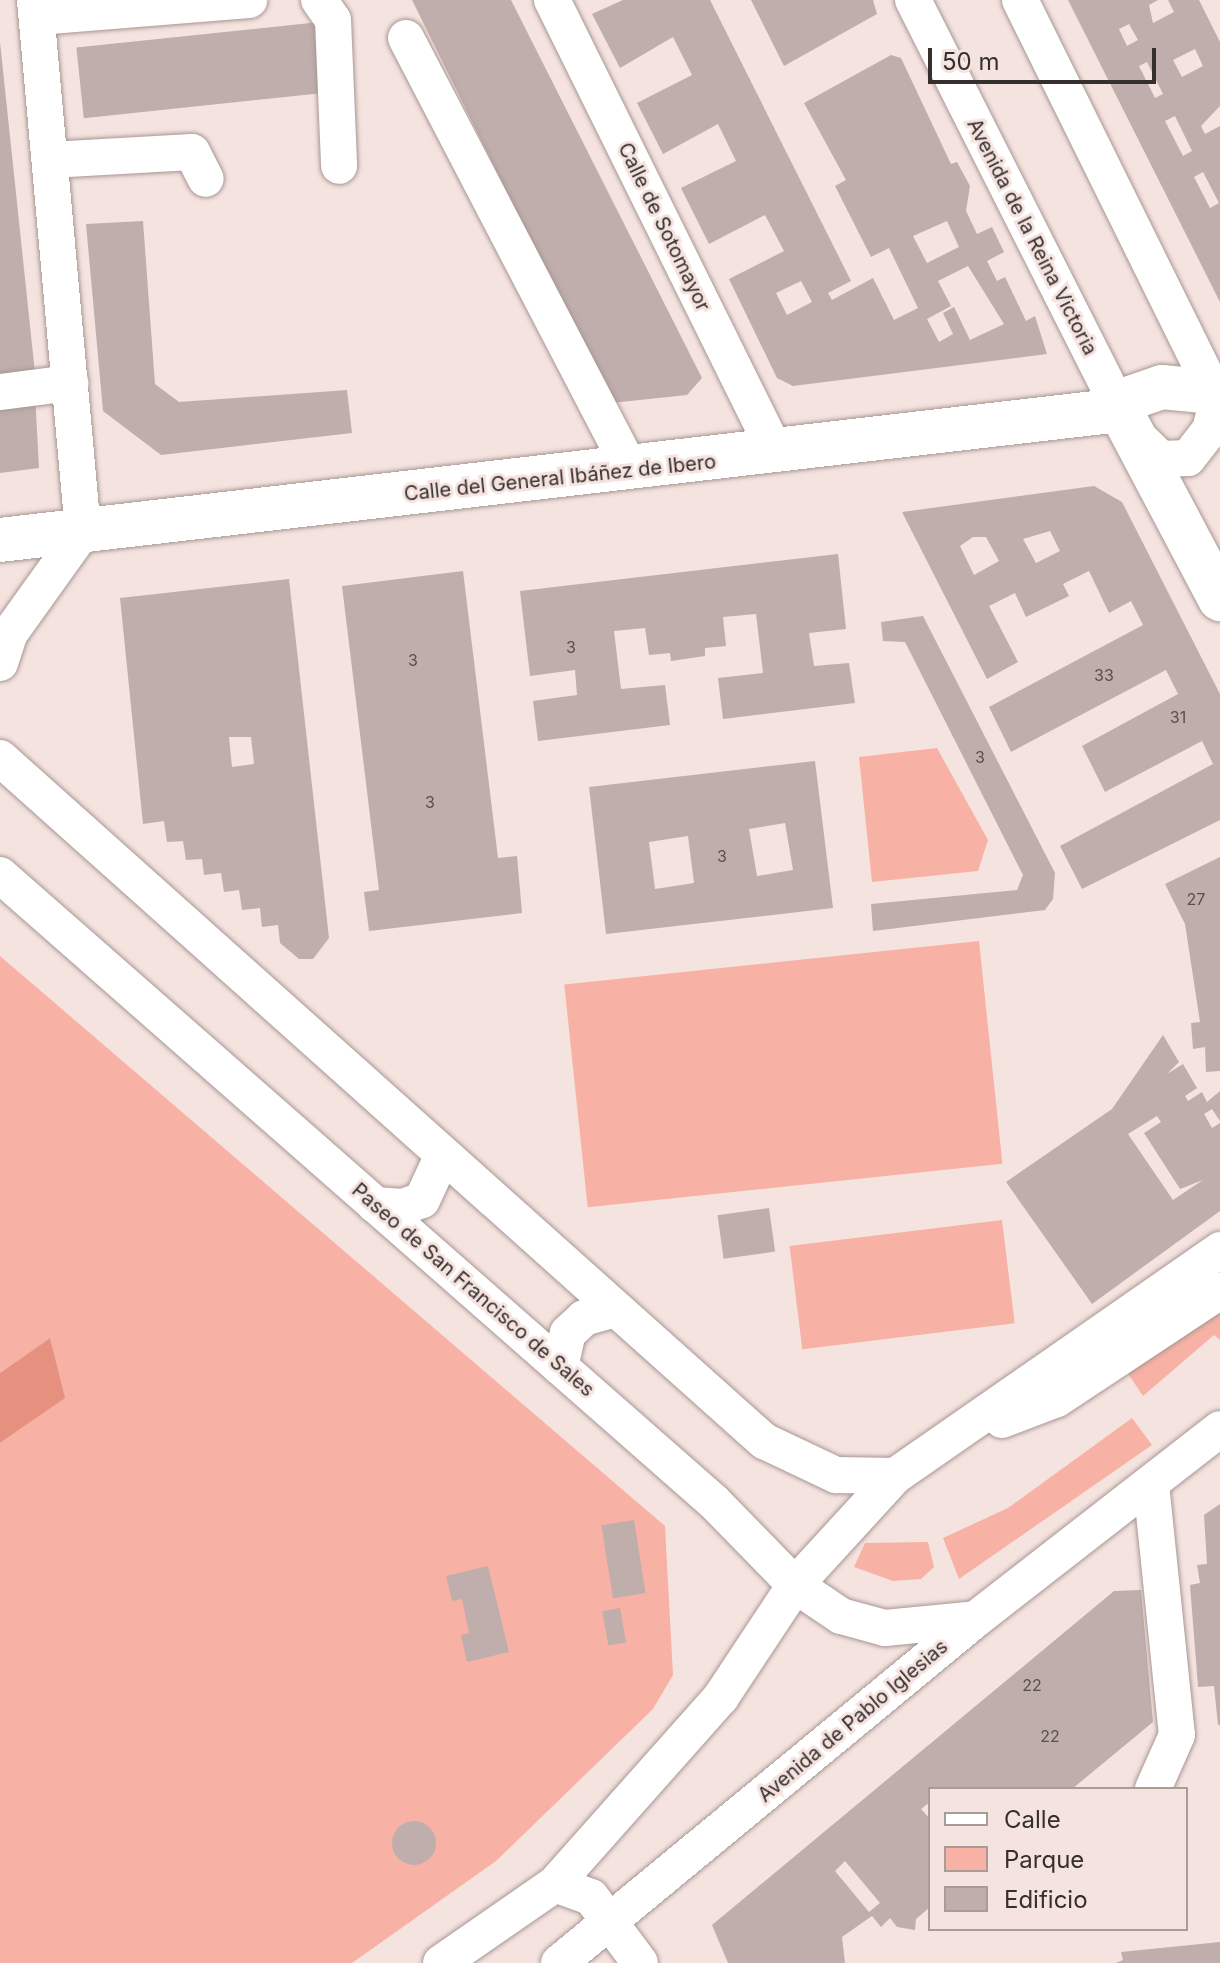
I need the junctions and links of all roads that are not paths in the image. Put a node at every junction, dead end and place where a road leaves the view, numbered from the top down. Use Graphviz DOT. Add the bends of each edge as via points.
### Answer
graph roads {
  1 [pos="249,0"];
  2 [pos="319,0"];
  3 [pos="552,0"];
  4 [pos="913,0"];
  5 [pos="1020,0"];
  6 [pos="36,8"];
  7 [pos="406,38"];
  8 [pos="50,160"];
  9 [pos="339,166"];
  10 [pos="206,179"];
  11 [pos="70,383"];
  12 [pos="0,392"];
  13 [pos="1218,395"];
  14 [pos="1126,420"];
  15 [pos="776,453"];
  16 [pos="631,470"];
  17 [pos="83,531"];
  18 [pos="0,540"];
  19 [pos="1220,599"];
  20 [pos="0,663"];
  21 [pos="0,758"];
  22 [pos="0,875"];
  23 [pos="442,1157"];
  24 [pos="481,1191"];
  25 [pos="375,1205"];
  26 [pos="427,1250"];
  27 [pos="1220,1250"];
  28 [pos="572,1274"];
  29 [pos="1220,1291"];
  30 [pos="612,1310"];
  31 [pos="520,1332"];
  32 [pos="560,1367"];
  33 [pos="1220,1429"];
  34 [pos="954,1438"];
  35 [pos="1220,1447"];
  36 [pos="895,1476"];
  37 [pos="1151,1484"];
  38 [pos="795,1585"];
  39 [pos="976,1619"];
  40 [pos="1154,1787"];
  41 [pos="555,1884"];
  42 [pos="612,1924"];
  43 [pos="577,1958"];
  44 [pos="441,1963"];
  45 [pos="640,1963"];
  1 -- 6 [label="street"];
  2 -- 9 [label="street" via="333,20"];
  3 -- 15 [label="street, Calle de Sotomayor"];
  4 -- 14 [label="street, Avenida de la Reina Victoria"];
  5 -- 13 [label="street"];
  6 -- 8 [label="street"];
  7 -- 16 [label="street"];
  8 -- 10 [label="street" via="192,152"];
  8 -- 11 [label="street"];
  11 -- 12 [label="street"];
  11 -- 17 [label="street"];
  13 -- 14 [label="main road" via="1162,387 1133,397"];
  13 -- 14 [label="street, Avenida de la Reina Victoria" via="1210,430 1188,458 1161,459"];
  14 -- 15 [label="main road, Calle del General Ibáñez de Ibero"];
  14 -- 19 [label="main road, Avenida de la Reina Victoria"];
  15 -- 16 [label="main road, Calle del General Ibáñez de Ibero"];
  16 -- 17 [label="main road, Calle del General Ibáñez de Ibero"];
  17 -- 18 [label="main road, Calle del General Ibáñez de Ibero"];
  17 -- 20 [label="street" via="10,633"];
  21 -- 23 [label="street"];
  22 -- 25 [label="street, Paseo de San Francisco de Sales"];
  23 -- 24 [label="street"];
  23 -- 25 [label="street" via="422,1200 403,1207"];
  24 -- 26 [label="street" via="447,1201"];
  24 -- 28 [label="street"];
  25 -- 26 [label="street, Paseo de San Francisco de Sales"];
  26 -- 31 [label="street, Paseo de San Francisco de Sales"];
  27 -- 34 [label="street"];
  28 -- 30 [label="street"];
  28 -- 31 [label="street" via="559,1311 546,1324"];
  29 -- 34 [label="street" via="1057,1399"];
  30 -- 32 [label="street" via="584,1318 568,1333"];
  30 -- 36 [label="street" via="776,1450 836,1475"];
  31 -- 32 [label="street, Paseo de San Francisco de Sales"];
  32 -- 38 [label="street, Paseo de San Francisco de Sales" via="714,1502"];
  33 -- 37 [label="street, Avenida de Pablo Iglesias"];
  34 -- 36 [label="street"];
  35 -- 37 [label="street, Avenida de Pablo Iglesias"];
  36 -- 38 [label="street"];
  37 -- 39 [label="street, Avenida de Pablo Iglesias"];
  37 -- 40 [label="street" via="1177,1735"];
  38 -- 39 [label="street, Paseo de San Francisco de Sales" via="841,1616 885,1628"];
  38 -- 41 [label="street" via="729,1687"];
  39 -- 42 [label="street, Avenida de Pablo Iglesias"];
  41 -- 42 [label="street" via="591,1897"];
  41 -- 44 [label="street"];
  42 -- 43 [label="street, Avenida de Pablo Iglesias"];
  42 -- 45 [label="street"];
}
